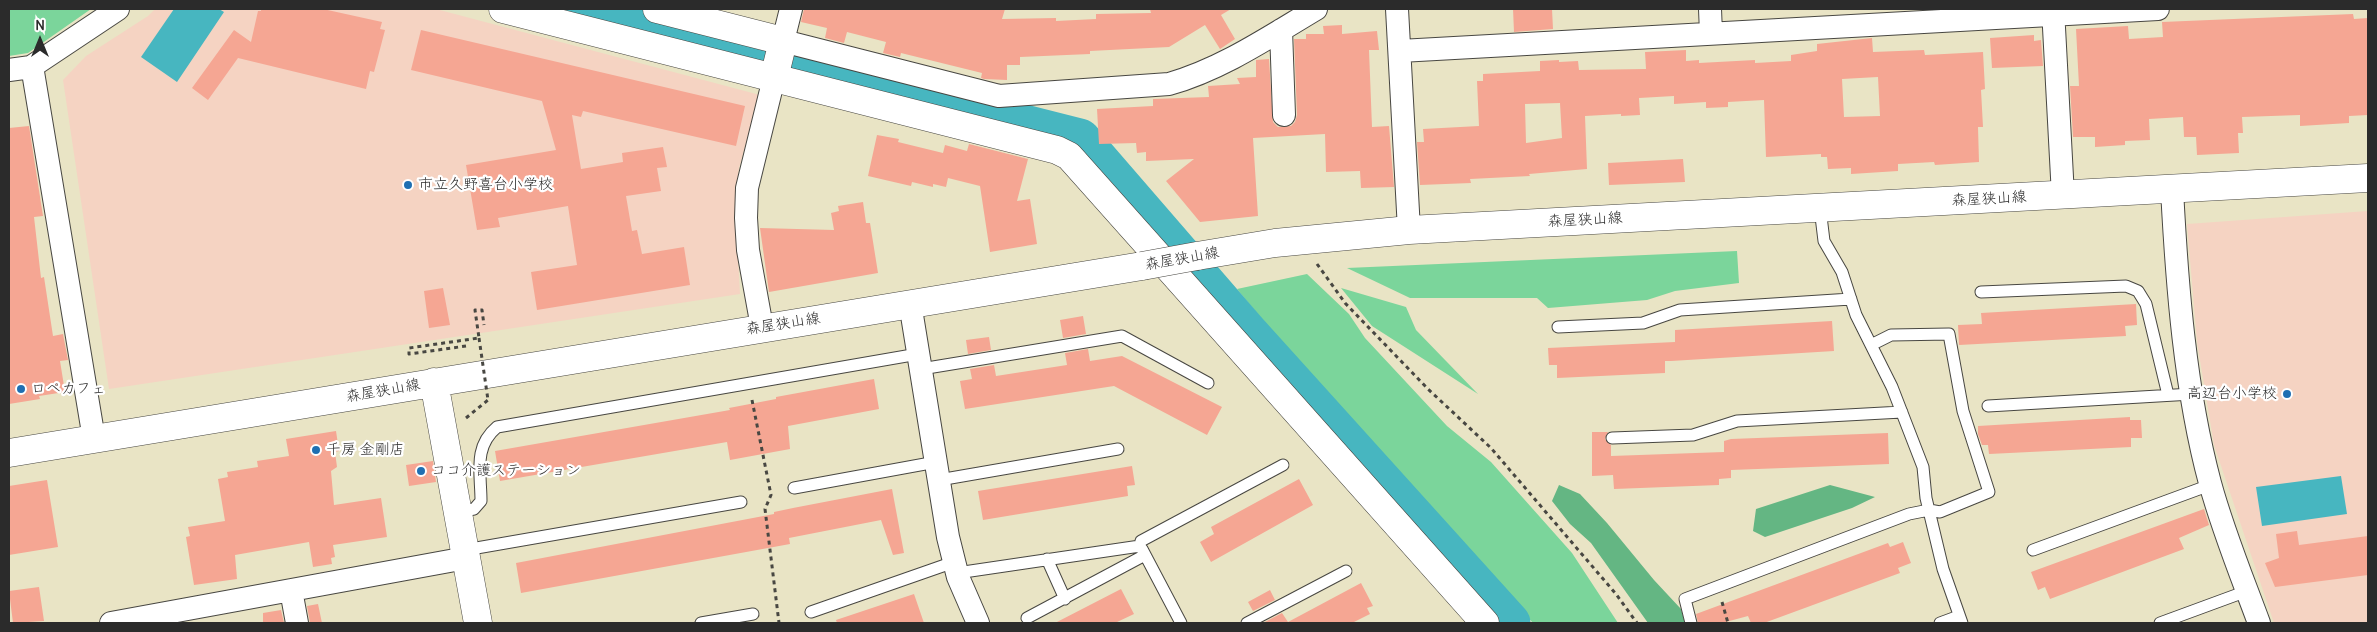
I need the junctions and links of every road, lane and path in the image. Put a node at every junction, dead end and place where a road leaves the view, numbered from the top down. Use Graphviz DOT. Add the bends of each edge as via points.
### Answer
graph roads {
  1 [pos="118,9"];
  2 [pos="503,9"];
  3 [pos="657,9"];
  4 [pos="791,9"];
  5 [pos="1316,9"];
  6 [pos="1397,9"];
  7 [pos="1710,9"];
  8 [pos="2158,9"];
  9 [pos="2053,12"];
  10 [pos="1280,30"];
  11 [pos="1710,33"];
  12 [pos="1400,51"];
  13 [pos="778,59"];
  14 [pos="32,66"];
  15 [pos="9,70"];
  16 [pos="1284,115"];
  17 [pos="2368,178"];
  18 [pos="2172,189"];
  19 [pos="2063,196"];
  20 [pos="1820,208"];
  21 [pos="1409,230"];
  22 [pos="1308,239"];
  23 [pos="1981,292"];
  24 [pos="1851,299"];
  25 [pos="910,303"];
  26 [pos="484,325"];
  27 [pos="762,327"];
  28 [pos="1558,327"];
  29 [pos="479,338"];
  30 [pos="1871,345"];
  31 [pos="466,346"];
  32 [pos="920,361"];
  33 [pos="434,382"];
  34 [pos="1208,383"];
  35 [pos="749,384"];
  36 [pos="2192,394"];
  37 [pos="2168,395"];
  38 [pos="488,400"];
  39 [pos="1988,406"];
  40 [pos="1902,412"];
  41 [pos="1612,438"];
  42 [pos="94,439"];
  43 [pos="1118,449"];
  44 [pos="9,453"];
  45 [pos="1283,466"];
  46 [pos="937,471"];
  47 [pos="2210,485"];
  48 [pos="794,488"];
  49 [pos="741,502"];
  50 [pos="1929,510"];
  51 [pos="458,512"];
  52 [pos="2033,550"];
  53 [pos="1143,551"];
  54 [pos="466,554"];
  55 [pos="1048,559"];
  56 [pos="956,568"];
  57 [pos="1346,571"];
  58 [pos="291,590"];
  59 [pos="2247,591"];
  60 [pos="1065,599"];
  61 [pos="811,612"];
  62 [pos="753,614"];
  63 [pos="1027,618"];
  64 [pos="1960,620"];
  65 [pos="122,622"];
  66 [pos="297,623"];
  67 [pos="478,623"];
  68 [pos="701,623"];
  69 [pos="780,623"];
  70 [pos="978,623"];
  71 [pos="1181,623"];
  72 [pos="1247,623"];
  73 [pos="1485,623"];
  74 [pos="1637,623"];
  75 [pos="1691,623"];
  76 [pos="1940,623"];
  77 [pos="2160,623"];
  78 [pos="2259,623"];
  1 -- 14 [label="street"];
  2 -- 13 [label="main road"];
  3 -- 13 [label="main road"];
  4 -- 13 [label="street"];
  5 -- 10 [label="street"];
  6 -- 12 [label="street"];
  7 -- 11 [label="street"];
  8 -- 9 [label="street"];
  9 -- 11 [label="street"];
  9 -- 19 [label="street"];
  10 -- 13 [label="street" via="1220,65 1169,84 999,96"];
  10 -- 16 [label="street"];
  11 -- 12 [label="street"];
  12 -- 21 [label="street"];
  13 -- 27 [label="street" via="747,188 748,250"];
  13 -- 73 [label="main road" via="1069,156"];
  14 -- 15 [label="street"];
  14 -- 42 [label="street"];
  17 -- 18 [label="main road, 森屋狭山線"];
  18 -- 19 [label="main road, 森屋狭山線"];
  18 -- 36 [label="street"];
  19 -- 20 [label="main road, 森屋狭山線"];
  20 -- 21 [label="main road, 森屋狭山線"];
  20 -- 24 [label="lane" via="1824,241 1842,272"];
  21 -- 22 [label="main road, 森屋狭山線"];
  22 -- 25 [label="main road, 森屋狭山線, bridge"];
  22 -- 74 [label="path" via="1318,266 1345,303 1428,389 1491,448"];
  23 -- 37 [label="lane" via="2126,286 2138,291 2146,304"];
  24 -- 28 [label="lane" via="1680,310 1643,323"];
  24 -- 30 [label="lane"];
  25 -- 27 [label="main road, 森屋狭山線"];
  25 -- 32 [label="street"];
  26 -- 29 [label="path" via="482,310 475,310"];
  27 -- 33 [label="main road, 森屋狭山線"];
  29 -- 31 [label="path" via="409,348 409,354"];
  29 -- 38 [label="path, bridge"];
  30 -- 40 [label="lane"];
  30 -- 50 [label="lane" via="1891,335 1949,334 1963,411 1989,492 1940,512"];
  32 -- 34 [label="lane" via="1122,336"];
  32 -- 35 [label="lane"];
  32 -- 46 [label="street"];
  33 -- 42 [label="main road, 森屋狭山線"];
  33 -- 51 [label="main road"];
  35 -- 51 [label="lane" via="496,427 486,436 480,450 481,501 474,509"];
  35 -- 69 [label="path" via="771,495 765,509"];
  36 -- 37 [label="lane"];
  36 -- 47 [label="street"];
  37 -- 39 [label="lane"];
  40 -- 41 [label="lane" via="1737,421 1693,435"];
  40 -- 50 [label="lane" via="1923,467"];
  42 -- 44 [label="main road, 森屋狭山線"];
  43 -- 46 [label="lane"];
  45 -- 53 [label="lane" via="1141,541"];
  46 -- 48 [label="lane"];
  46 -- 56 [label="street"];
  47 -- 52 [label="lane"];
  47 -- 59 [label="street"];
  49 -- 54 [label="lane"];
  50 -- 64 [label="lane" via="1947,584"];
  50 -- 75 [label="lane" via="1910,514 1685,599"];
  51 -- 54 [label="main road"];
  53 -- 55 [label="lane"];
  53 -- 60 [label="lane"];
  53 -- 71 [label="lane"];
  54 -- 58 [label="street"];
  54 -- 67 [label="main road"];
  55 -- 56 [label="lane"];
  55 -- 60 [label="lane"];
  56 -- 61 [label="lane"];
  56 -- 70 [label="street"];
  57 -- 72 [label="lane"];
  58 -- 65 [label="street"];
  58 -- 66 [label="street"];
  59 -- 77 [label="lane"];
  59 -- 78 [label="street"];
  60 -- 63 [label="lane"];
  62 -- 68 [label="lane"];
  64 -- 76 [label="lane"];
}
